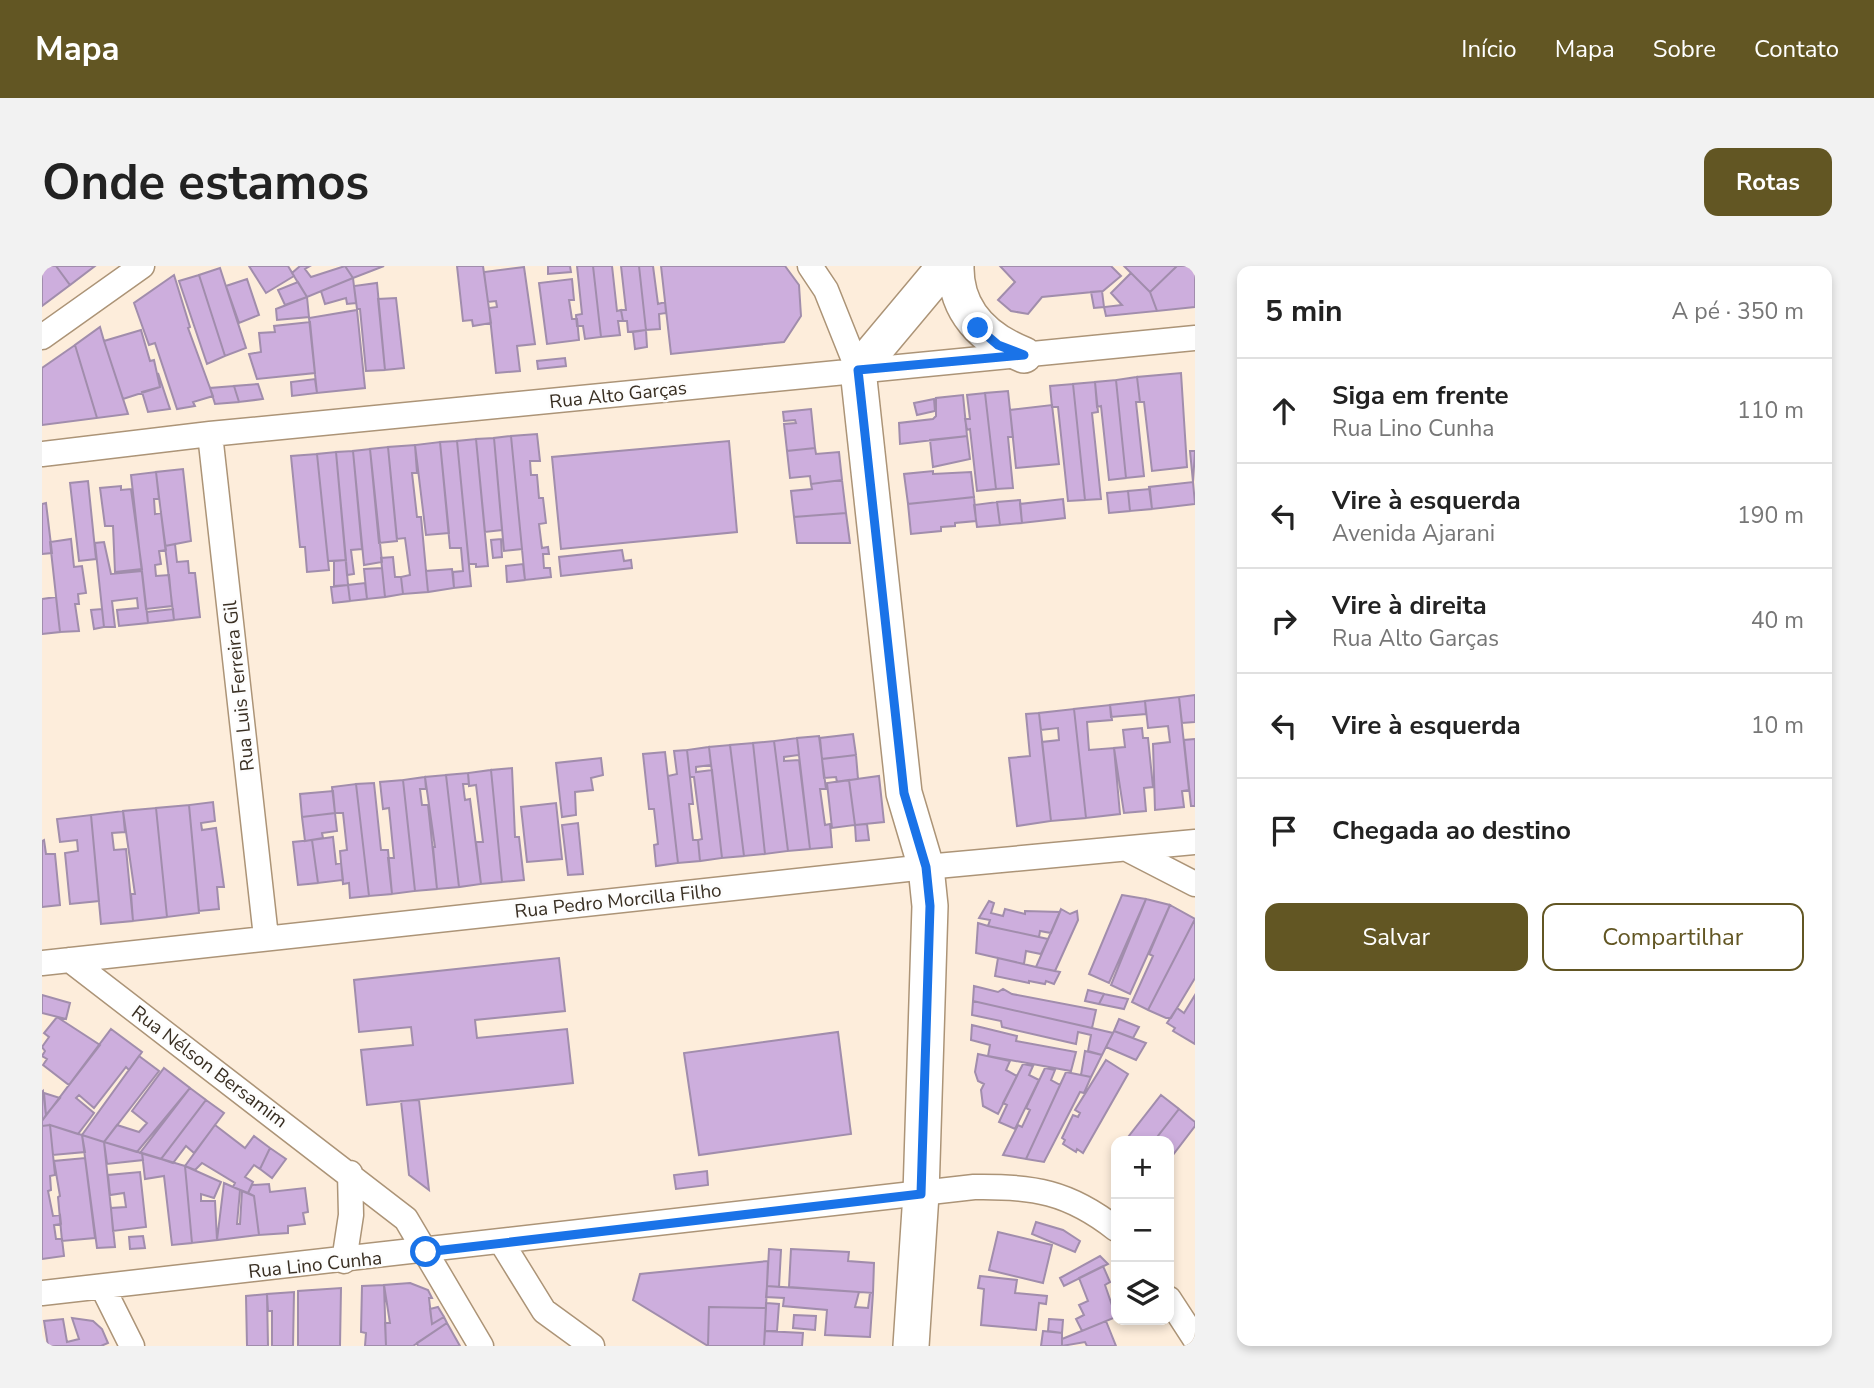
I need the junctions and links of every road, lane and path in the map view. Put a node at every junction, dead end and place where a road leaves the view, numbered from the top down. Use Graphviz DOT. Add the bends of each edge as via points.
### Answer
graph roads {
  1 [pos="142,266"];
  2 [pos="810,266"];
  3 [pos="945,266"];
  4 [pos="956,266"];
  5 [pos="42,337"];
  6 [pos="1195,338"];
  7 [pos="1024,355"];
  8 [pos="858,370"];
  9 [pos="210,435"];
  10 [pos="42,454"];
  11 [pos="1195,842"];
  12 [pos="1129,850"];
  13 [pos="926,867"];
  14 [pos="1195,884"];
  15 [pos="266,937"];
  16 [pos="70,960"];
  17 [pos="42,963"];
  18 [pos="350,1173"];
  19 [pos="921,1194"];
  20 [pos="1111,1225"];
  21 [pos="502,1243"];
  22 [pos="426,1252"];
  23 [pos="344,1261"];
  24 [pos="103,1288"];
  25 [pos="42,1293"];
  26 [pos="1174,1307"];
  27 [pos="1195,1339"];
  28 [pos="132,1346"];
  29 [pos="481,1346"];
  30 [pos="592,1346"];
  31 [pos="911,1346"];
  1 -- 5 [label="street"];
  2 -- 8 [label="street" via="827,290"];
  3 -- 8 [label="street"];
  4 -- 7 [label="street" via="963,305 978,328 998,345"];
  6 -- 7 [label="street, Rua Alto Garças"];
  7 -- 8 [label="street, Rua Alto Garças"];
  8 -- 9 [label="street, Rua Alto Garças"];
  8 -- 13 [label="street" via="904,793"];
  9 -- 10 [label="street, Rua Alto Garças"];
  9 -- 15 [label="street, Rua Luis Ferreira Gil"];
  11 -- 12 [label="street, Rua Pedro Morcilla Filho"];
  12 -- 13 [label="street, Rua Pedro Morcilla Filho"];
  12 -- 14 [label="street"];
  13 -- 15 [label="street, Rua Pedro Morcilla Filho"];
  13 -- 19 [label="street" via="930,961"];
  15 -- 16 [label="street, Rua Pedro Morcilla Filho"];
  16 -- 17 [label="street, Rua Pedro Morcilla Filho"];
  16 -- 18 [label="street, Rua Nélson Bersamim"];
  18 -- 22 [label="street, Rua Nélson Bersamim" via="407,1219"];
  18 -- 23 [label="street" via="351,1215"];
  19 -- 20 [label="street, Rua Lino Cunha" via="1004,1187 1051,1193 1088,1207"];
  19 -- 21 [label="street, Rua Lino Cunha"];
  19 -- 31 [label="street"];
  21 -- 22 [label="street, Rua Lino Cunha"];
  21 -- 30 [label="street" via="544,1311"];
  22 -- 23 [label="street, Rua Lino Cunha"];
  22 -- 29 [label="street, Rua Nélson Bersamim"];
  23 -- 24 [label="street, Rua Lino Cunha"];
  24 -- 25 [label="street, Rua Lino Cunha"];
  24 -- 28 [label="street"];
  26 -- 27 [label="street"];
}
